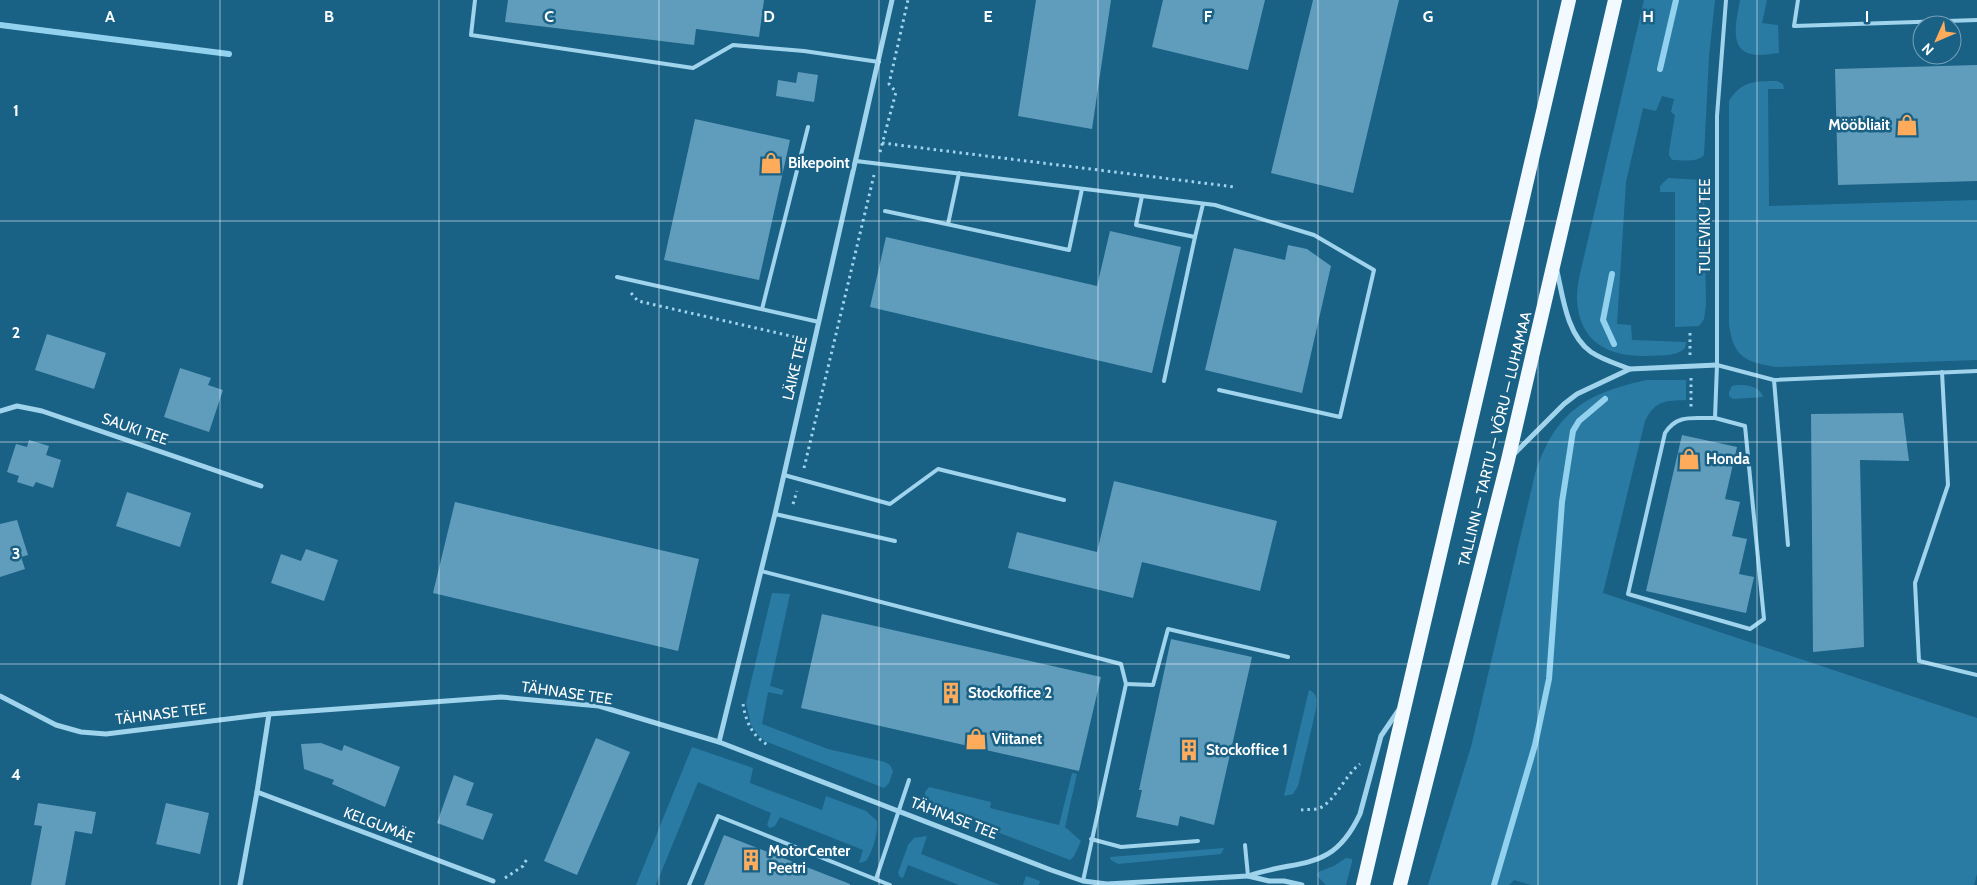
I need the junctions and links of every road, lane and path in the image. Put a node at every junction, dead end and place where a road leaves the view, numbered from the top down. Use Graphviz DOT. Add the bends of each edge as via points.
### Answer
graph roads {
  1 [pos="475,0"];
  2 [pos="892,0"];
  3 [pos="908,0"];
  4 [pos="1569,0"];
  5 [pos="1615,0"];
  6 [pos="1726,0"];
  7 [pos="1798,0"];
  8 [pos="1977,20"];
  9 [pos="879,62"];
  10 [pos="808,127"];
  11 [pos="882,143"];
  12 [pos="856,161"];
  13 [pos="877,163"];
  14 [pos="959,173"];
  15 [pos="1235,187"];
  16 [pos="1082,189"];
  17 [pos="1142,196"];
  18 [pos="1203,204"];
  19 [pos="885,211"];
  20 [pos="948,224"];
  21 [pos="1195,237"];
  22 [pos="1554,262"];
  23 [pos="617,277"];
  24 [pos="762,309"];
  25 [pos="819,322"];
  26 [pos="814,341"];
  27 [pos="1717,365"];
  28 [pos="1630,369"];
  29 [pos="1977,371"];
  30 [pos="1942,372"];
  31 [pos="1774,380"];
  32 [pos="1164,381"];
  33 [pos="1219,390"];
  34 [pos="0,410"];
  35 [pos="1715,418"];
  36 [pos="1508,460"];
  37 [pos="784,475"];
  38 [pos="800,480"];
  39 [pos="261,486"];
  40 [pos="1064,500"];
  41 [pos="775,514"];
  42 [pos="788,517"];
  43 [pos="895,541"];
  44 [pos="1788,544"];
  45 [pos="761,571"];
  46 [pos="1288,657"];
  47 [pos="1977,675"];
  48 [pos="1126,684"];
  49 [pos="0,696"];
  50 [pos="1405,702"];
  51 [pos="742,703"];
  52 [pos="269,714"];
  53 [pos="719,742"];
  54 [pos="775,748"];
  55 [pos="1377,751"];
  56 [pos="909,780"];
  57 [pos="258,792"];
  58 [pos="899,810"];
  59 [pos="1301,810"];
  60 [pos="1091,839"];
  61 [pos="1198,841"];
  62 [pos="1245,845"];
  63 [pos="528,857"];
  64 [pos="1248,876"];
  65 [pos="876,880"];
  66 [pos="492,881"];
  67 [pos="1083,881"];
  68 [pos="1140,884"];
  69 [pos="240,885"];
  70 [pos="689,885"];
  71 [pos="890,885"];
  72 [pos="1302,885"];
  73 [pos="1363,885"];
  74 [pos="1400,885"];
  1 -- 9 [label="lane" via="471,35 692,68 733,45"];
  2 -- 9 [label="street, LÄIKE TEE"];
  3 -- 11 [label="path" via="889,84 896,92"];
  4 -- 50 [label="highway, TALLINN — TARTU — VÕRU — LUHAMAA"];
  5 -- 22 [label="highway, TALLINN — TARTU — VÕRU — LUHAMAA"];
  6 -- 27 [label="lane, TULEVIKU TEE" via="1717,116"];
  7 -- 8 [label="lane" via="1794,26"];
  9 -- 12 [label="street, LÄIKE TEE"];
  10 -- 24 [label="lane"];
  11 -- 13 [label="path"];
  11 -- 15 [label="path"];
  12 -- 13 [label="lane"];
  12 -- 25 [label="street, LÄIKE TEE"];
  13 -- 14 [label="lane"];
  13 -- 38 [label="path"];
  14 -- 16 [label="lane"];
  14 -- 20 [label="lane"];
  16 -- 17 [label="lane"];
  16 -- 20 [label="lane" via="1069,250"];
  17 -- 18 [label="lane"];
  17 -- 21 [label="lane" via="1136,225"];
  18 -- 21 [label="lane"];
  18 -- 33 [label="lane" via="1314,236 1374,270 1340,417"];
  19 -- 20 [label="lane"];
  21 -- 32 [label="lane"];
  22 -- 28 [label="street" via="1564,305 1580,342 1590,351"];
  22 -- 36 [label="highway, TALLINN — TARTU — VÕRU — LUHAMAA"];
  23 -- 24 [label="lane"];
  23 -- 26 [label="path" via="638,301"];
  24 -- 25 [label="lane"];
  25 -- 26 [label="street, LÄIKE TEE"];
  26 -- 37 [label="street, LÄIKE TEE"];
  27 -- 28 [label="street"];
  27 -- 31 [label="lane"];
  27 -- 35 [label="lane, TULEVIKU TEE"];
  28 -- 36 [label="street" via="1577,394"];
  29 -- 30 [label="lane"];
  30 -- 31 [label="lane"];
  30 -- 47 [label="lane" via="1948,485 1915,583 1919,661"];
  31 -- 44 [label="lane"];
  34 -- 39 [label="street, SAUKI TEE" via="17,406 42,411"];
  35 -- 35 [label="lane" via="1682,419 1671,424 1665,433 1628,594 1750,629 1764,619 1745,426"];
  36 -- 74 [label="highway, TALLINN — TARTU — VÕRU — LUHAMAA"];
  37 -- 38 [label="lane"];
  37 -- 41 [label="street, LÄIKE TEE"];
  38 -- 40 [label="lane" via="890,504 938,469"];
  38 -- 42 [label="path"];
  41 -- 42 [label="lane"];
  41 -- 45 [label="street, LÄIKE TEE"];
  42 -- 43 [label="lane"];
  45 -- 48 [label="lane" via="1121,664"];
  45 -- 53 [label="street, LÄIKE TEE"];
  46 -- 48 [label="lane" via="1168,629 1153,685"];
  48 -- 60 [label="lane"];
  49 -- 52 [label="street, TÄHNASE TEE" via="56,725 106,734"];
  50 -- 55 [label="street" via="1381,736"];
  50 -- 73 [label="highway, TALLINN — TARTU — VÕRU — LUHAMAA"];
  51 -- 54 [label="path" via="751,730 758,739"];
  52 -- 53 [label="street, TÄHNASE TEE" via="501,697 599,706"];
  52 -- 57 [label="street"];
  53 -- 58 [label="street, TÄHNASE TEE"];
  55 -- 59 [label="path" via="1352,770 1319,809"];
  55 -- 64 [label="street" via="1360,814 1338,847 1319,860 1266,869"];
  56 -- 58 [label="lane"];
  57 -- 66 [label="street, KELGUMÄE"];
  57 -- 69 [label="street"];
  58 -- 65 [label="lane"];
  58 -- 67 [label="street, TÄHNASE TEE"];
  60 -- 61 [label="lane" via="1121,847"];
  60 -- 67 [label="lane"];
  62 -- 64 [label="lane"];
  63 -- 66 [label="path" via="515,873"];
  64 -- 68 [label="street, TÄHNASE TEE"];
  64 -- 72 [label="street"];
  65 -- 70 [label="lane" via="718,816"];
  65 -- 71 [label="lane"];
  67 -- 68 [label="street, TÄHNASE TEE"];
}
